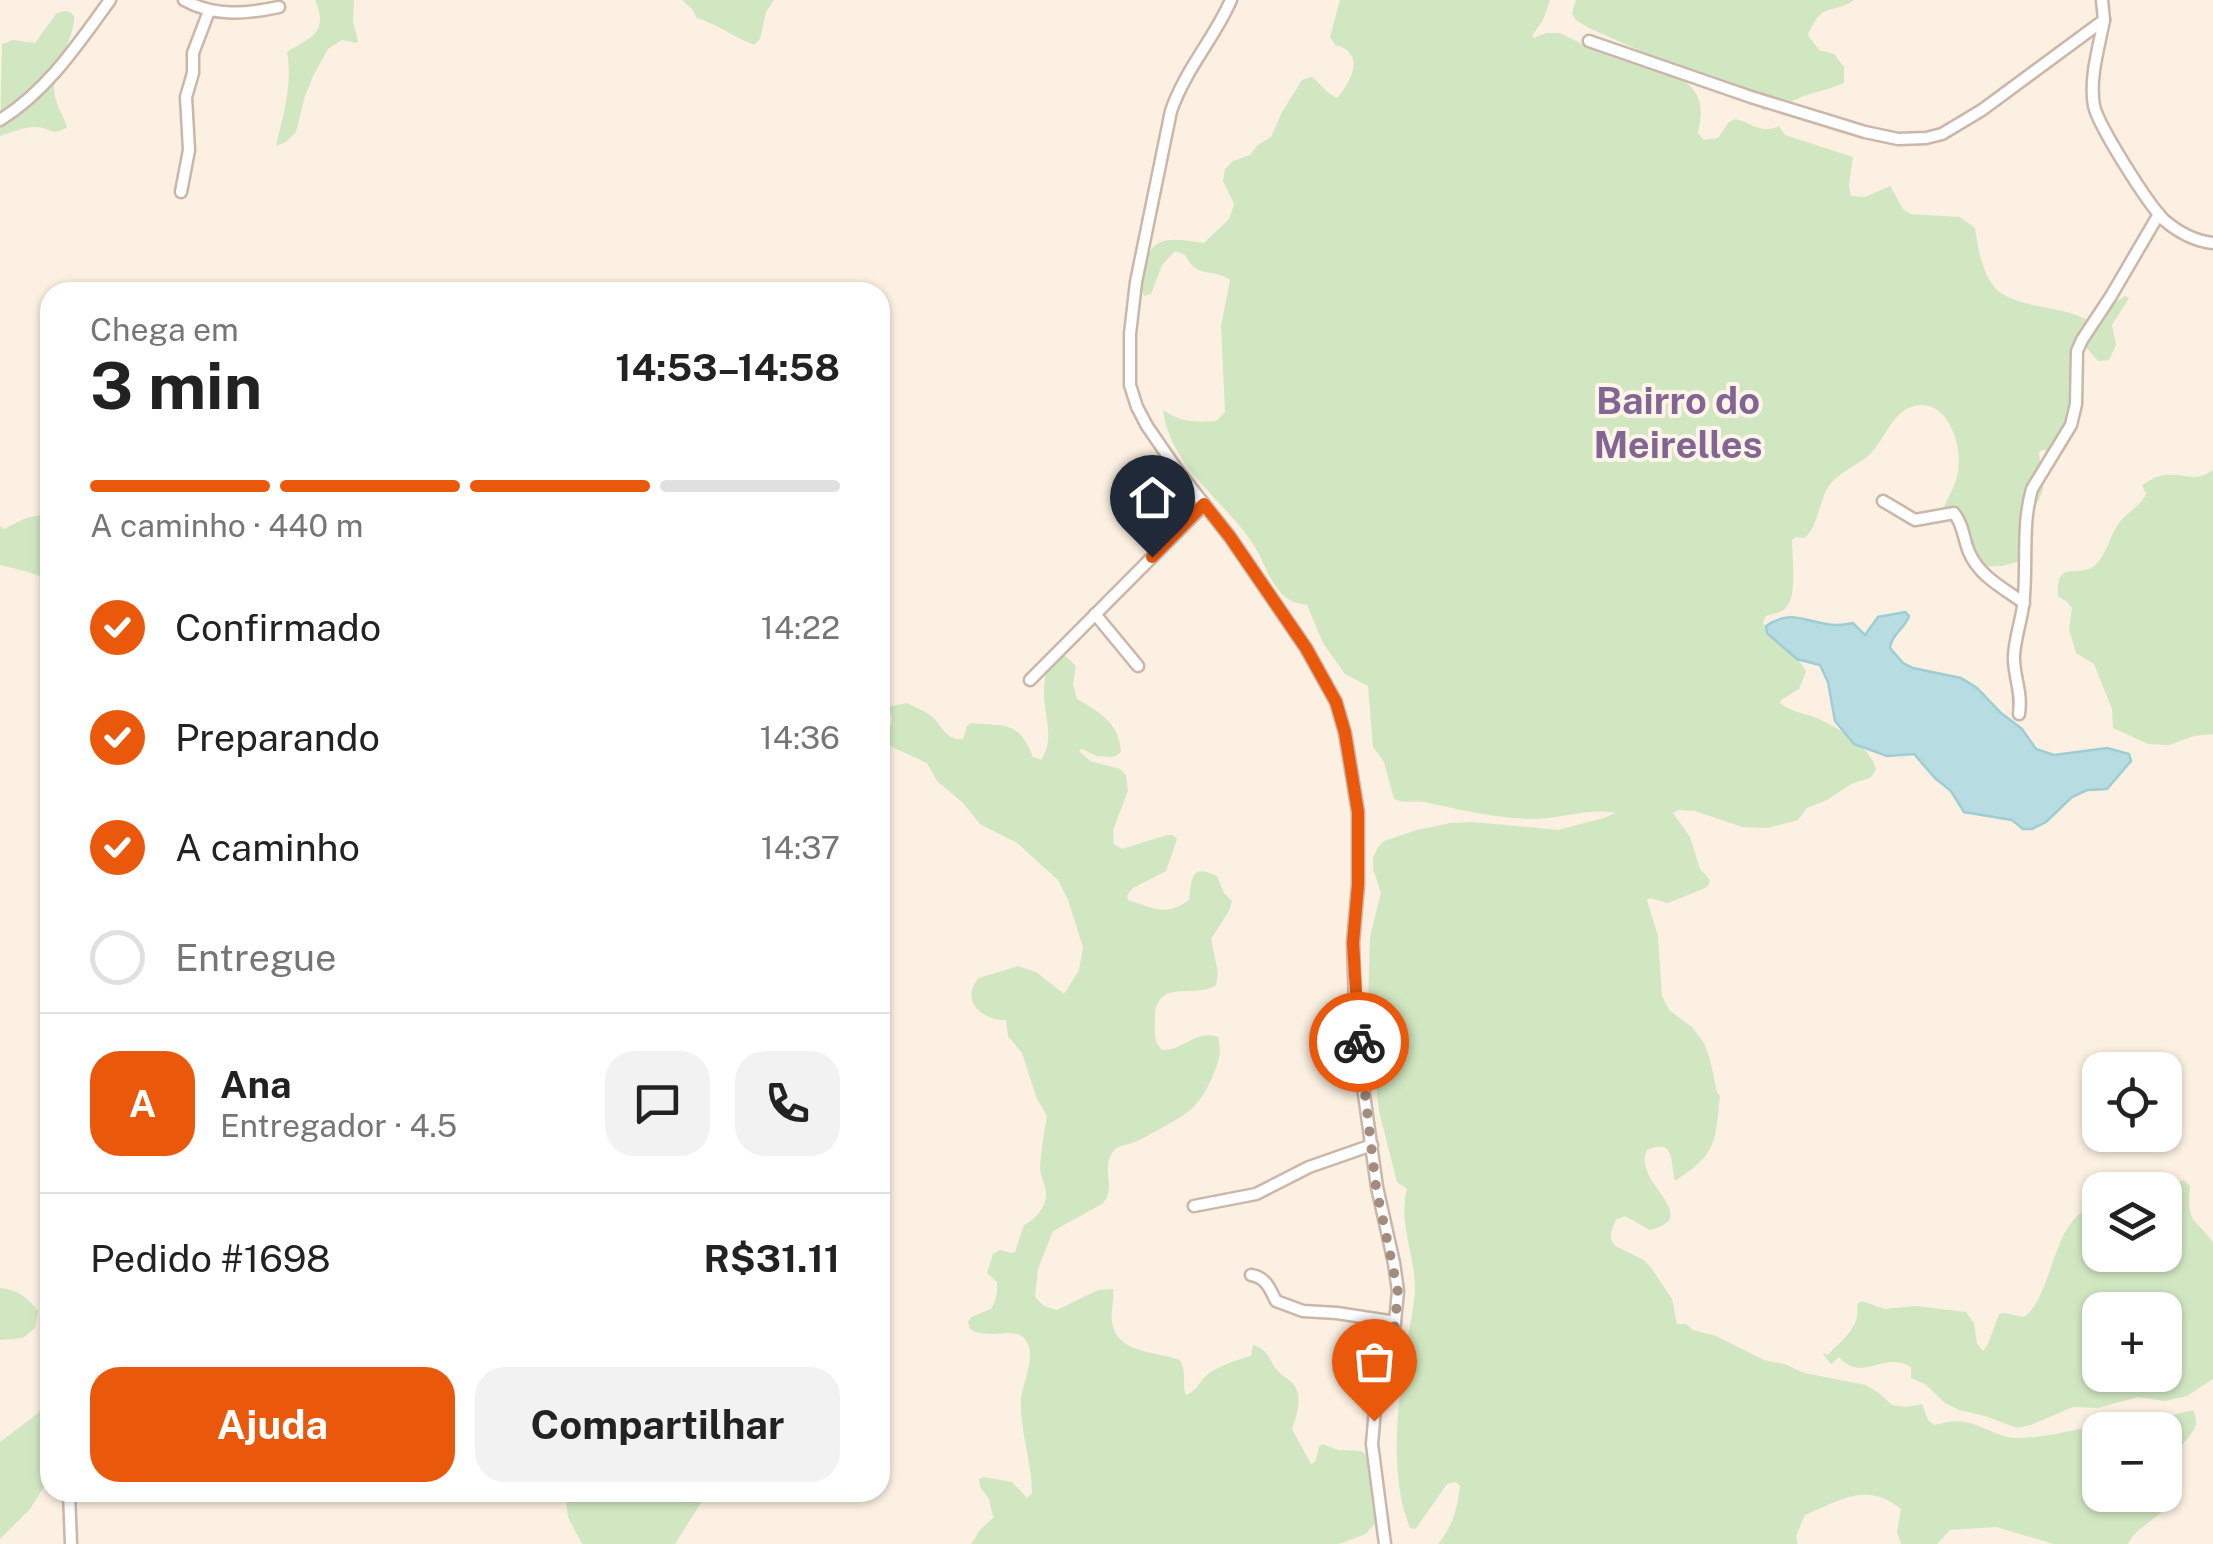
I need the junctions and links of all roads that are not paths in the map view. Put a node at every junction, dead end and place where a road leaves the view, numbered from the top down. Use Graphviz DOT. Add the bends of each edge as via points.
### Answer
graph roads {
  1 [pos="110,0"];
  2 [pos="184,0"];
  3 [pos="1231,0"];
  4 [pos="2102,0"];
  5 [pos="279,7"];
  6 [pos="209,11"];
  7 [pos="2104,20"];
  8 [pos="1589,41"];
  9 [pos="0,120"];
  10 [pos="182,192"];
  11 [pos="2159,214"];
  12 [pos="2213,243"];
  13 [pos="1882,501"];
  14 [pos="1204,504"];
  15 [pos="2024,602"];
  16 [pos="1095,614"];
  17 [pos="1138,666"];
  18 [pos="1030,680"];
  19 [pos="2019,714"];
  20 [pos="1372,1145"];
  21 [pos="1194,1206"];
  22 [pos="1251,1276"];
  23 [pos="1394,1322"];
  24 [pos="70,1502"];
  25 [pos="72,1544"];
  26 [pos="1385,1544"];
  1 -- 9 [label="street" via="35,95"];
  2 -- 6 [label="street"];
  3 -- 14 [label="street" via="1170,111 1130,334 1137,407"];
  4 -- 7 [label="street"];
  5 -- 6 [label="street"];
  6 -- 10 [label="street" via="192,53"];
  7 -- 8 [label="street" via="1982,110 1926,138 1865,132"];
  7 -- 11 [label="street" via="2094,108"];
  11 -- 12 [label="street" via="2180,232"];
  11 -- 15 [label="street" via="2077,351 2072,425 2029,501"];
  13 -- 15 [label="street" via="1915,520 1954,513 1981,572"];
  14 -- 16 [label="street"];
  14 -- 20 [label="street" via="1306,648 1345,733 1358,812 1355,1006"];
  15 -- 19 [label="street" via="2013,657"];
  16 -- 17 [label="street"];
  16 -- 18 [label="street"];
  20 -- 21 [label="street" via="1256,1194"];
  20 -- 23 [label="street" via="1398,1292"];
  22 -- 23 [label="street" via="1259,1276 1276,1301 1303,1312"];
  23 -- 26 [label="street" via="1372,1444"];
  24 -- 25 [label="street"];
}
